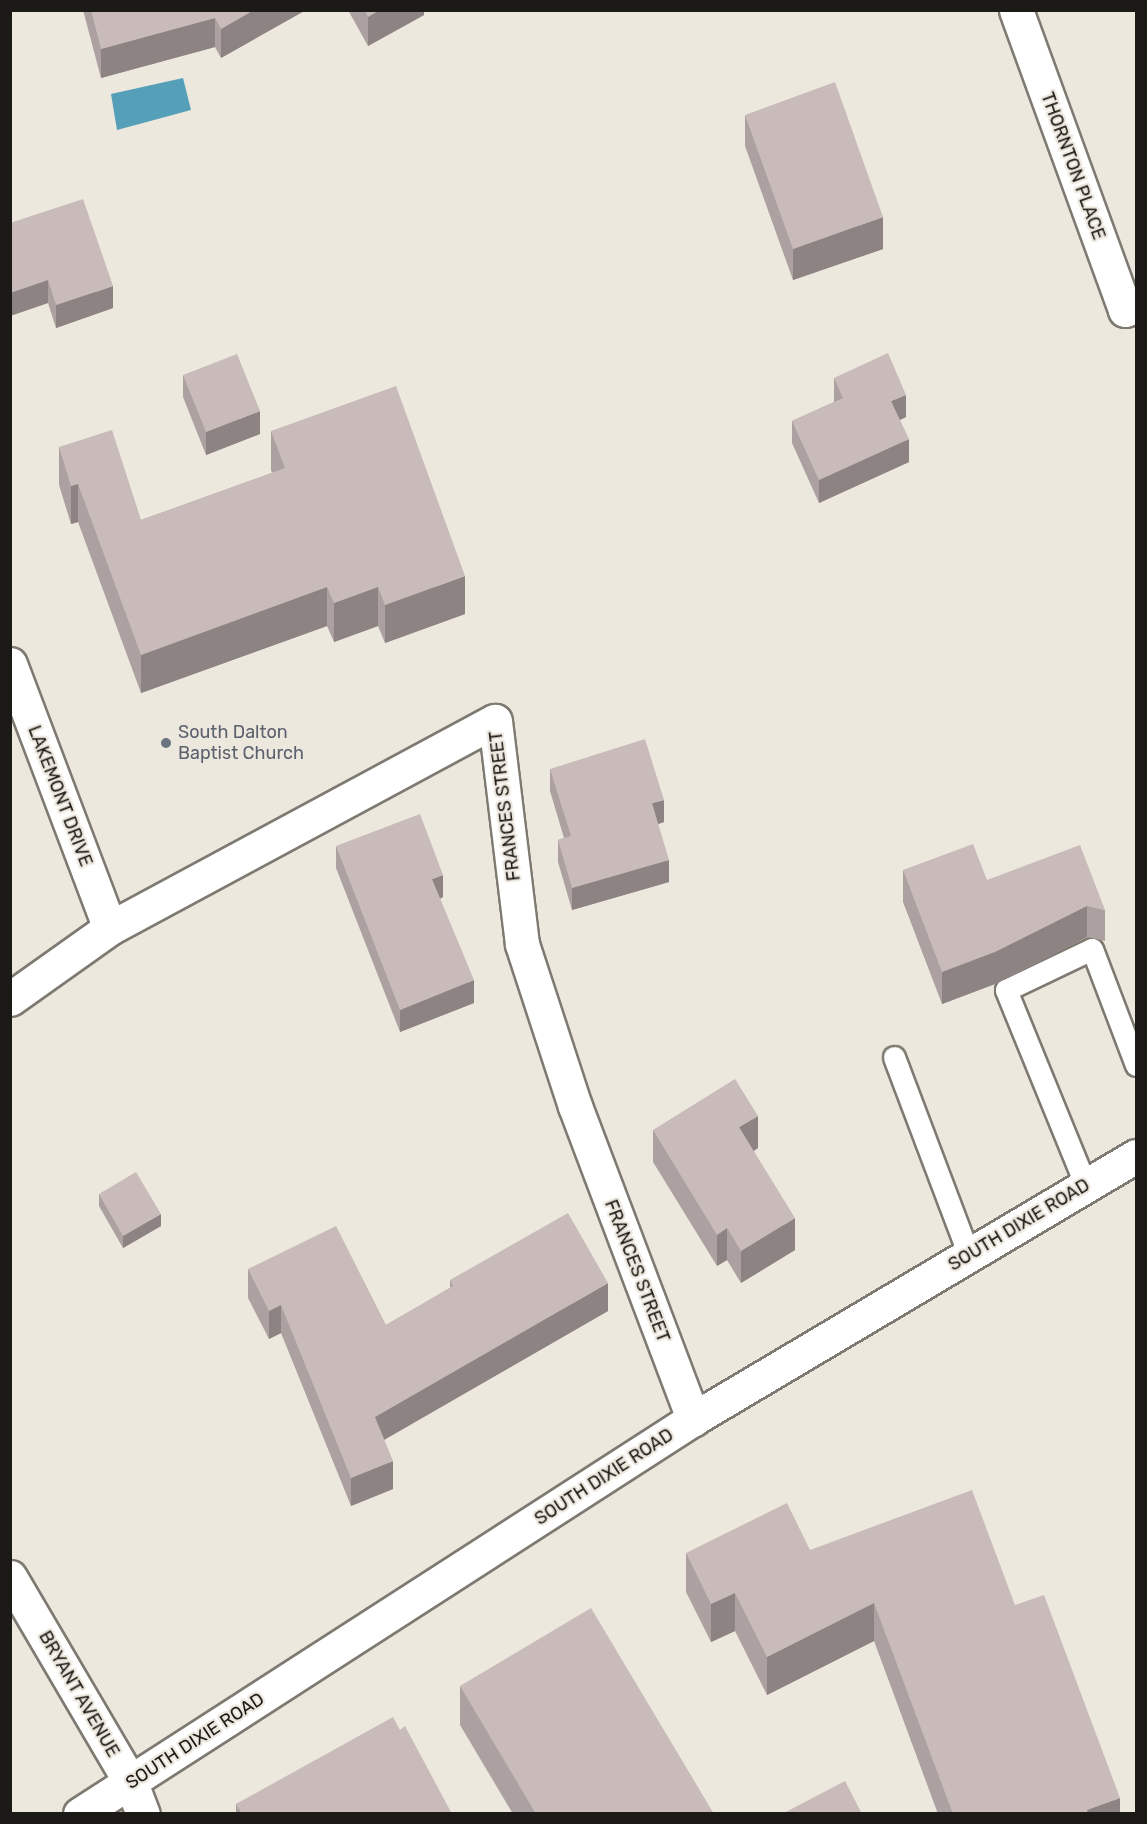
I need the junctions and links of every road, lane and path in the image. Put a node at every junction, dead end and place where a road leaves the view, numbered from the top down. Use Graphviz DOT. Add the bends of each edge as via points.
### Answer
graph roads {
  1 [pos="1017,10"];
  2 [pos="1137,306"];
  3 [pos="10,664"];
  4 [pos="110,928"];
  5 [pos="10,999"];
  6 [pos="894,1057"];
  7 [pos="1137,1065"];
  8 [pos="1137,1156"];
  9 [pos="1086,1186"];
  10 [pos="969,1255"];
  11 [pos="693,1419"];
  12 [pos="10,1577"];
  13 [pos="131,1783"];
  14 [pos="80,1814"];
  15 [pos="143,1814"];
  1 -- 2 [label="street, THORNTON PLACE" via="1125,310"];
  3 -- 4 [label="street, LAKEMONT DRIVE"];
  4 -- 5 [label="street, FRANCES STREET"];
  4 -- 11 [label="street, FRANCES STREET" via="495,721 522,944 574,1106"];
  6 -- 10 [label="lane"];
  7 -- 9 [label="lane" via="1092,949 1006,990"];
  8 -- 9 [label="street, SOUTH DIXIE ROAD"];
  9 -- 10 [label="street, SOUTH DIXIE ROAD"];
  10 -- 11 [label="street, SOUTH DIXIE ROAD"];
  11 -- 13 [label="street, SOUTH DIXIE ROAD"];
  12 -- 13 [label="street, BRYANT AVENUE"];
  13 -- 14 [label="street, SOUTH DIXIE ROAD"];
  13 -- 15 [label="street, BRYANT AVENUE"];
}
